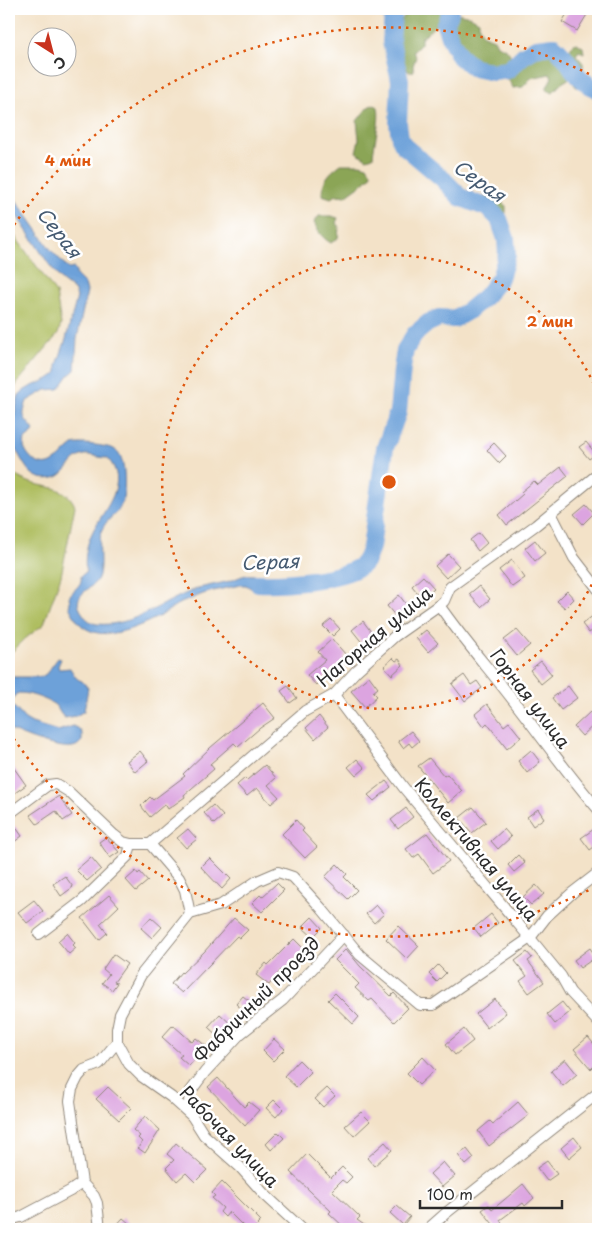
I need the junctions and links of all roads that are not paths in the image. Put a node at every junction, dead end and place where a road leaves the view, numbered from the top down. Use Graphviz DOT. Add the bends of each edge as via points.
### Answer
graph roads {
  1 [pos="598,474"];
  2 [pos="551,513"];
  3 [pos="598,590"];
  4 [pos="440,605"];
  5 [pos="334,695"];
  6 [pos="598,810"];
  7 [pos="9,814"];
  8 [pos="131,844"];
  9 [pos="150,844"];
  10 [pos="598,873"];
  11 [pos="190,914"];
  12 [pos="39,934"];
  13 [pos="344,935"];
  14 [pos="530,938"];
  15 [pos="598,1022"];
  16 [pos="117,1042"];
  17 [pos="598,1093"];
  18 [pos="192,1116"];
  19 [pos="82,1183"];
  20 [pos="9,1220"];
  21 [pos="100,1229"];
  22 [pos="302,1229"];
  23 [pos="428,1229"];
  1 -- 2 [label="street, Нагорная улица"];
  2 -- 3 [label="street" via="574,558"];
  2 -- 4 [label="street, Нагорная улица" via="450,587"];
  4 -- 5 [label="street, Нагорная улица" via="395,636"];
  4 -- 6 [label="street, Горная улица" via="464,641"];
  5 -- 9 [label="street, Нагорная улица" via="304,711"];
  5 -- 14 [label="street, Коллективная улица" via="404,788"];
  7 -- 8 [label="street" via="48,785 56,784 76,798 114,835"];
  8 -- 9 [label="street"];
  8 -- 12 [label="street" via="128,856 82,901"];
  9 -- 11 [label="street" via="179,878"];
  10 -- 14 [label="street" via="547,916"];
  11 -- 13 [label="street" via="221,905 257,881 278,872 293,876"];
  11 -- 16 [label="street" via="141,975 120,1014"];
  13 -- 14 [label="street" via="360,955 420,1005 433,1005"];
  13 -- 18 [label="street, Фабричный проезд" via="283,1000 240,1034 205,1072 190,1092"];
  14 -- 15 [label="street, Коллективная улица" via="570,992"];
  16 -- 18 [label="street, Рабочая улица" via="129,1064 141,1076"];
  16 -- 19 [label="street" via="99,1064 78,1076 72,1089 72,1120"];
  17 -- 23 [label="street"];
  18 -- 22 [label="street, Рабочая улица" via="204,1135"];
  19 -- 20 [label="street"];
  19 -- 21 [label="street" via="98,1203"];
}
